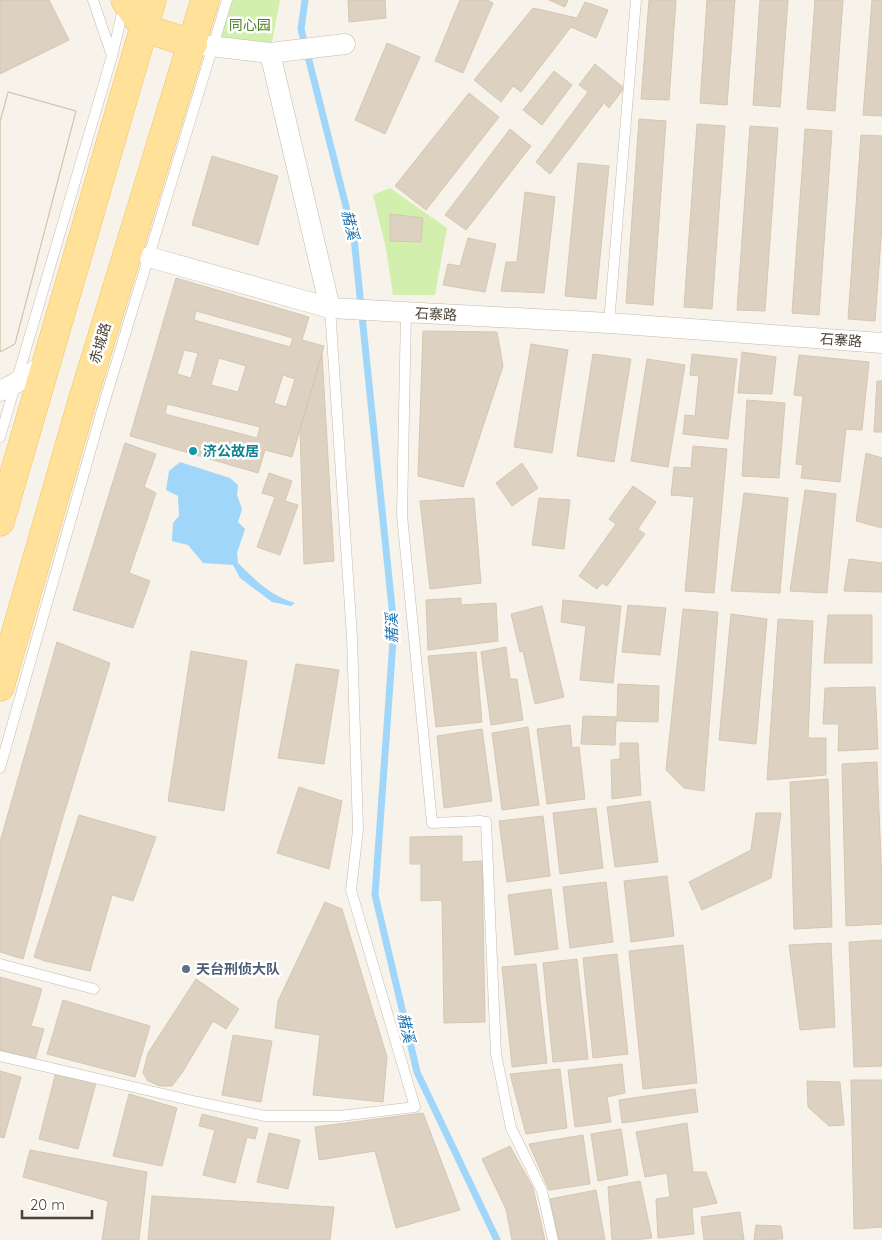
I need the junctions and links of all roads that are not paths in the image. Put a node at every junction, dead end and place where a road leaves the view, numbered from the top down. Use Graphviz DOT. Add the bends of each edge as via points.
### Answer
graph roads {
  1 [pos="93,0"];
  2 [pos="132,0"];
  3 [pos="205,0"];
  4 [pos="227,0"];
  5 [pos="636,0"];
  6 [pos="144,28"];
  7 [pos="345,44"];
  8 [pos="203,45"];
  9 [pos="270,53"];
  10 [pos="112,56"];
  11 [pos="149,257"];
  12 [pos="330,308"];
  13 [pos="406,312"];
  14 [pos="609,323"];
  15 [pos="882,343"];
  16 [pos="47,363"];
  17 [pos="8,387"];
  18 [pos="0,437"];
  19 [pos="0,522"];
  20 [pos="0,687"];
  21 [pos="0,768"];
  22 [pos="0,964"];
  23 [pos="94,989"];
  24 [pos="0,1056"];
  25 [pos="553,1240"];
  1 -- 10 [label="lane"];
  2 -- 6 [label="main road"];
  2 -- 10 [label="lane"];
  3 -- 8 [label="main road, 赤城路"];
  4 -- 8 [label="lane"];
  5 -- 14 [label="lane"];
  6 -- 8 [label="main road"];
  6 -- 16 [label="main road"];
  7 -- 9 [label="street"];
  8 -- 9 [label="street"];
  8 -- 11 [label="lane"];
  8 -- 20 [label="main road, 赤城路" via="81,405"];
  9 -- 12 [label="street"];
  10 -- 17 [label="lane"];
  11 -- 12 [label="street, 石寨路"];
  11 -- 21 [label="lane"];
  12 -- 13 [label="street, 石寨路"];
  12 -- 24 [label="lane" via="352,647 358,830 351,890 415,1107 340,1116 264,1116"];
  13 -- 14 [label="street, 石寨路"];
  13 -- 25 [label="lane" via="402,515 432,823 486,822 496,1054 511,1128 542,1191"];
  14 -- 15 [label="street, 石寨路"];
  16 -- 17 [label="street"];
  16 -- 19 [label="main road"];
  17 -- 18 [label="lane"];
  22 -- 23 [label="lane"];
}
